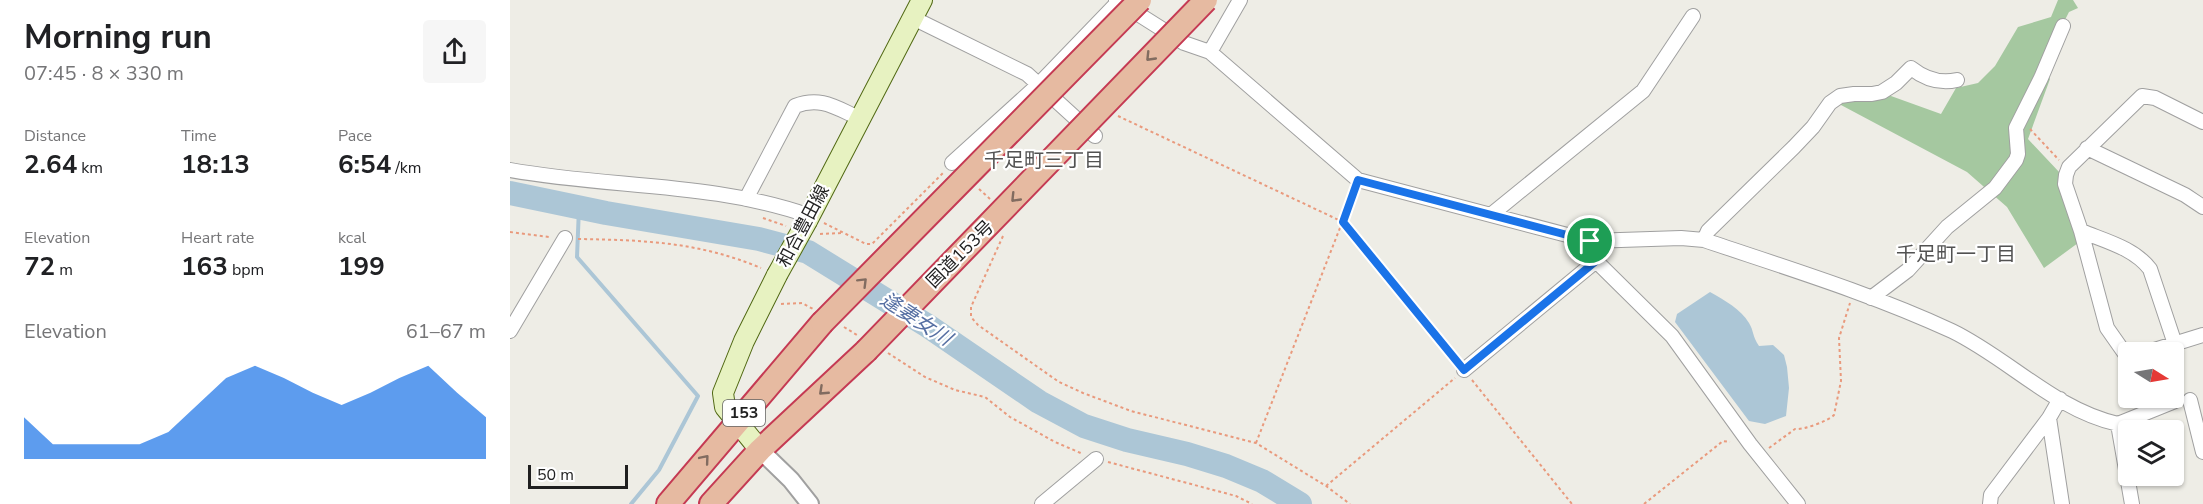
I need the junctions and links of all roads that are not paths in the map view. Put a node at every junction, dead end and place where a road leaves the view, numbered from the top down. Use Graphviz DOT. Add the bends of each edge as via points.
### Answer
graph roads {
  1 [pos="1124,0"];
  2 [pos="1206,0"];
  3 [pos="1240,0"];
  4 [pos="915,7"];
  5 [pos="1693,16"];
  6 [pos="2063,26"];
  7 [pos="1210,52"];
  8 [pos="1957,80"];
  9 [pos="1038,85"];
  10 [pos="860,118"];
  11 [pos="2203,123"];
  12 [pos="1095,136"];
  13 [pos="2087,148"];
  14 [pos="952,163"];
  15 [pos="510,170"];
  16 [pos="746,199"];
  17 [pos="2203,207"];
  18 [pos="1492,214"];
  19 [pos="808,219"];
  20 [pos="2081,231"];
  21 [pos="565,238"];
  22 [pos="1704,240"];
  23 [pos="1590,241"];
  24 [pos="1596,261"];
  25 [pos="1871,298"];
  26 [pos="510,331"];
  27 [pos="2203,335"];
  28 [pos="2174,342"];
  29 [pos="2181,342"];
  30 [pos="2118,343"];
  31 [pos="1464,370"];
  32 [pos="2197,397"];
  33 [pos="2060,399"];
  34 [pos="2154,408"];
  35 [pos="2049,418"];
  36 [pos="2127,420"];
  37 [pos="736,422"];
  38 [pos="2118,424"];
  39 [pos="760,450"];
  40 [pos="2203,452"];
  41 [pos="1096,459"];
  42 [pos="2129,486"];
  43 [pos="668,504"];
  44 [pos="711,504"];
  45 [pos="810,504"];
  46 [pos="1042,504"];
  47 [pos="1798,504"];
  48 [pos="1990,504"];
  49 [pos="2062,504"];
  50 [pos="2132,504"];
  1 -- 7 [label="street" via="1184,43"];
  1 -- 9 [label="street"];
  37 -- 1 [label="highway, 153, one-way, bridge"];
  2 -- 39 [label="highway, 国道153号 / 153, one-way, bridge" via="870,346"];
  3 -- 7 [label="street"];
  4 -- 9 [label="street" via="1027,74"];
  4 -- 10 [label="main road, 和合豊田線"];
  5 -- 18 [label="street" via="1643,92"];
  6 -- 25 [label="street" via="2020,118 2015,135 2016,160 1995,188 1947,227 1908,270"];
  7 -- 18 [label="street" via="1358,180"];
  8 -- 22 [label="street" via="1934,80 1911,68 1882,92 1840,96 1708,231"];
  9 -- 12 [label="street"];
  9 -- 14 [label="street"];
  10 -- 16 [label="street" via="821,101 795,106"];
  10 -- 19 [label="main road, 和合豊田線"];
  11 -- 13 [label="street" via="2155,98 2142,96"];
  13 -- 17 [label="street"];
  13 -- 20 [label="street" via="2068,169 2065,184"];
  15 -- 16 [label="street"];
  16 -- 19 [label="street" via="779,205"];
  18 -- 23 [label="street"];
  19 -- 37 [label="main road, 和合豊田線, bridge" via="744,342 723,393 725,407"];
  20 -- 28 [label="street" via="2134,253 2145,263"];
  20 -- 30 [label="street" via="2108,328"];
  21 -- 26 [label="street"];
  22 -- 23 [label="street"];
  22 -- 25 [label="street"];
  23 -- 24 [label="street"];
  24 -- 31 [label="street"];
  24 -- 47 [label="street" via="1672,336"];
  25 -- 33 [label="street" via="1953,332"];
  27 -- 29 [label="street"];
  32 -- 40 [label="street"];
  33 -- 35 [label="street"];
  33 -- 38 [label="street"];
  34 -- 36 [label="street"];
  35 -- 48 [label="street" via="1991,495"];
  35 -- 49 [label="street"];
  37 -- 39 [label="main road, 和合豊田線"];
  43 -- 37 [label="highway, 153, one-way"];
  39 -- 44 [label="highway, 国道153号 / 153"];
  39 -- 45 [label="street"];
  41 -- 46 [label="street"];
  42 -- 50 [label="street"];
}
